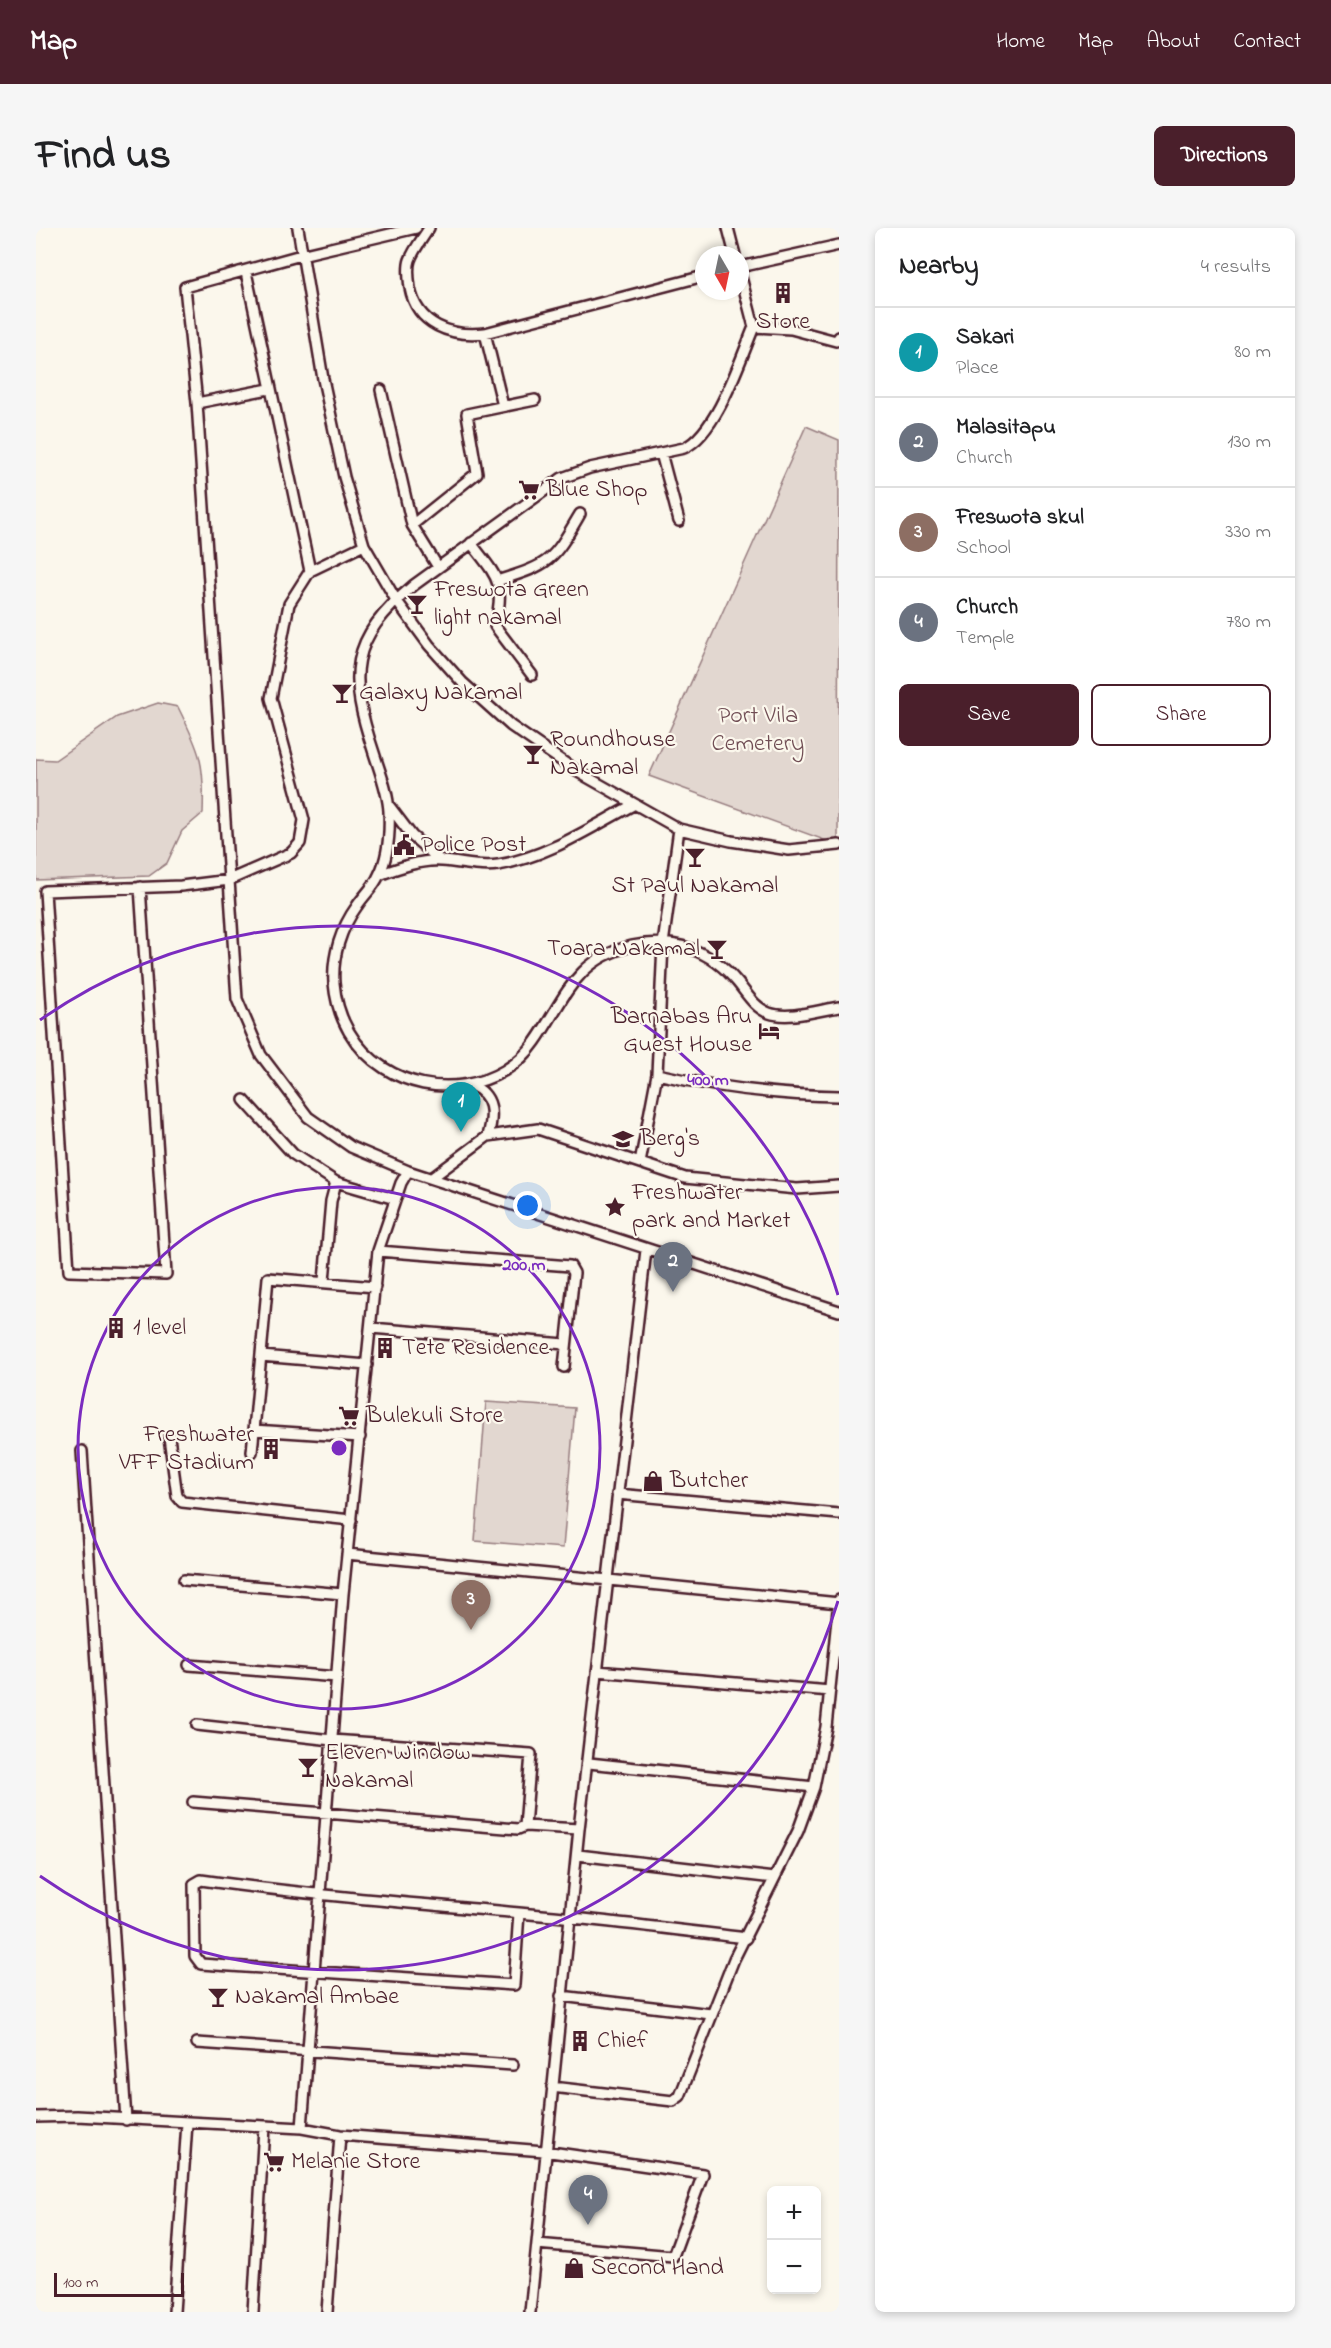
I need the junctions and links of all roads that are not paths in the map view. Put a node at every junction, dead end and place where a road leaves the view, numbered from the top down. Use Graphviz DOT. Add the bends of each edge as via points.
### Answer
graph roads {
  1 [pos="298,228"];
  2 [pos="416,228"];
  3 [pos="429,228"];
  4 [pos="728,228"];
  5 [pos="839,245"];
  6 [pos="733,246"];
  7 [pos="301,255"];
  8 [pos="749,265"];
  9 [pos="246,272"];
  10 [pos="695,278"];
  11 [pos="747,300"];
  12 [pos="754,327"];
  13 [pos="485,333"];
  14 [pos="838,340"];
  15 [pos="270,389"];
  16 [pos="381,390"];
  17 [pos="535,400"];
  18 [pos="197,403"];
  19 [pos="503,406"];
  20 [pos="661,453"];
  21 [pos="580,514"];
  22 [pos="679,521"];
  23 [pos="412,525"];
  24 [pos="471,543"];
  25 [pos="364,545"];
  26 [pos="438,567"];
  27 [pos="310,571"];
  28 [pos="500,580"];
  29 [pos="396,600"];
  30 [pos="532,675"];
  31 [pos="388,805"];
  32 [pos="633,805"];
  33 [pos="679,829"];
  34 [pos="839,845"];
  35 [pos="441,861"];
  36 [pos="379,875"];
  37 [pos="229,880"];
  38 [pos="140,887"];
  39 [pos="40,894"];
  40 [pos="663,944"];
  41 [pos="839,1007"];
  42 [pos="657,1074"];
  43 [pos="471,1085"];
  44 [pos="839,1096"];
  45 [pos="244,1100"];
  46 [pos="488,1136"];
  47 [pos="640,1163"];
  48 [pos="408,1171"];
  49 [pos="433,1177"];
  50 [pos="336,1182"];
  51 [pos="839,1186"];
  52 [pos="395,1199"];
  53 [pos="646,1250"];
  54 [pos="378,1251"];
  55 [pos="324,1281"];
  56 [pos="375,1287"];
  57 [pos="839,1311"];
  58 [pos="371,1329"];
  59 [pos="565,1344"];
  60 [pos="261,1356"];
  61 [pos="367,1365"];
  62 [pos="564,1367"];
  63 [pos="254,1430"];
  64 [pos="169,1437"];
  65 [pos="360,1437"];
  66 [pos="82,1451"];
  67 [pos="252,1452"];
  68 [pos="618,1494"];
  69 [pos="839,1514"];
  70 [pos="351,1520"];
  71 [pos="347,1554"];
  72 [pos="184,1580"];
  73 [pos="608,1582"];
  74 [pos="343,1594"];
  75 [pos="839,1601"];
  76 [pos="189,1665"];
  77 [pos="597,1671"];
  78 [pos="337,1677"];
  79 [pos="830,1691"];
  80 [pos="197,1725"];
  81 [pos="332,1740"];
  82 [pos="589,1763"];
  83 [pos="814,1786"];
  84 [pos="193,1802"];
  85 [pos="327,1814"];
  86 [pos="525,1826"];
  87 [pos="579,1829"];
  88 [pos="578,1855"];
  89 [pos="774,1878"];
  90 [pos="320,1896"];
  91 [pos="519,1912"];
  92 [pos="570,1917"];
  93 [pos="746,1938"];
  94 [pos="315,1972"];
  95 [pos="561,1996"];
  96 [pos="711,2014"];
  97 [pos="197,2043"];
  98 [pos="308,2051"];
  99 [pos="513,2066"];
  100 [pos="552,2087"];
  101 [pos="36,2117"];
  102 [pos="126,2120"];
  103 [pos="187,2123"];
  104 [pos="264,2127"];
  105 [pos="302,2128"];
  106 [pos="340,2135"];
  107 [pos="544,2151"];
  108 [pos="537,2244"];
  109 [pos="174,2312"];
  110 [pos="253,2312"];
  111 [pos="327,2312"];
  112 [pos="530,2312"];
  1 -- 7 [label="street"];
  2 -- 7 [label="street"];
  3 -- 13 [label="street" via="410,261 412,296 420,312 447,332"];
  4 -- 6 [label="street"];
  5 -- 8 [label="street"];
  7 -- 9 [label="street"];
  7 -- 25 [label="street" via="344,477"];
  9 -- 15 [label="street"];
  9 -- 18 [label="street" via="185,287"];
  10 -- 13 [label="street"];
  11 -- 12 [label="street"];
  12 -- 14 [label="street" via="791,329"];
  12 -- 20 [label="street" via="704,433 691,445"];
  13 -- 19 [label="street"];
  15 -- 18 [label="street"];
  15 -- 27 [label="street"];
  16 -- 23 [label="street"];
  17 -- 19 [label="street"];
  18 -- 37 [label="street"];
  19 -- 23 [label="street" via="468,414 477,473"];
  20 -- 22 [label="street"];
  20 -- 24 [label="street" via="562,478"];
  21 -- 28 [label="street" via="548,562"];
  23 -- 26 [label="street"];
  24 -- 26 [label="street"];
  24 -- 28 [label="street"];
  25 -- 27 [label="street"];
  25 -- 29 [label="street"];
  26 -- 29 [label="street"];
  27 -- 37 [label="street" via="289,604 271,698 304,831 291,853"];
  28 -- 30 [label="street" via="495,626"];
  29 -- 31 [label="street" via="365,640 357,668 365,727"];
  29 -- 32 [label="street" via="462,682 511,726"];
  31 -- 35 [label="street" via="412,836"];
  31 -- 36 [label="street" via="387,849"];
  32 -- 33 [label="street"];
  32 -- 35 [label="street" via="552,848 513,862 479,866"];
  33 -- 34 [label="street" via="789,850"];
  33 -- 40 [label="street"];
  35 -- 36 [label="street"];
  36 -- 43 [label="street" via="351,915 337,947 333,972 344,1025 372,1060 404,1079 437,1087"];
  37 -- 38 [label="street"];
  37 -- 48 [label="street" via="237,999 261,1055 308,1117 351,1147"];
  38 -- 39 [label="street"];
  38 -- 39 [label="street" via="166,1274 69,1271"];
  40 -- 41 [label="street" via="688,947 720,963 766,1012 792,1014"];
  40 -- 42 [label="street"];
  40 -- 43 [label="street" via="619,949 592,963 565,990 534,1043 511,1065"];
  42 -- 44 [label="street" via="715,1087"];
  42 -- 47 [label="street"];
  43 -- 46 [label="street" via="482,1089 490,1104"];
  45 -- 50 [label="street" via="292,1154"];
  46 -- 47 [label="street" via="538,1129"];
  46 -- 49 [label="street"];
  47 -- 51 [label="street" via="685,1178 797,1189"];
  48 -- 49 [label="street"];
  48 -- 52 [label="street"];
  49 -- 53 [label="street"];
  50 -- 52 [label="street"];
  50 -- 55 [label="street"];
  52 -- 54 [label="street"];
  53 -- 57 [label="street"];
  53 -- 68 [label="street"];
  54 -- 56 [label="street"];
  54 -- 59 [label="street" via="570,1266 574,1273"];
  55 -- 56 [label="street"];
  55 -- 60 [label="street" via="268,1278"];
  56 -- 58 [label="street"];
  58 -- 59 [label="street"];
  58 -- 61 [label="street"];
  59 -- 62 [label="street"];
  60 -- 61 [label="street"];
  60 -- 63 [label="street"];
  61 -- 65 [label="street"];
  63 -- 65 [label="street"];
  63 -- 67 [label="street"];
  64 -- 70 [label="street" via="177,1496 182,1502"];
  65 -- 70 [label="street"];
  66 -- 102 [label="street"];
  68 -- 69 [label="street"];
  68 -- 73 [label="street"];
  70 -- 71 [label="street"];
  71 -- 73 [label="street"];
  71 -- 74 [label="street"];
  72 -- 74 [label="street"];
  73 -- 75 [label="street"];
  73 -- 77 [label="street"];
  74 -- 78 [label="street"];
  75 -- 79 [label="street"];
  76 -- 78 [label="street"];
  77 -- 79 [label="street"];
  77 -- 82 [label="street"];
  78 -- 81 [label="street"];
  79 -- 83 [label="street"];
  80 -- 81 [label="street"];
  81 -- 85 [label="street"];
  81 -- 86 [label="street" via="531,1754"];
  82 -- 83 [label="street"];
  82 -- 87 [label="street"];
  83 -- 89 [label="street" via="798,1831"];
  84 -- 85 [label="street"];
  85 -- 86 [label="street" via="518,1829"];
  85 -- 90 [label="street"];
  86 -- 87 [label="street"];
  87 -- 88 [label="street"];
  88 -- 89 [label="street"];
  88 -- 92 [label="street"];
  89 -- 93 [label="street"];
  90 -- 91 [label="street"];
  90 -- 94 [label="street"];
  90 -- 94 [label="street" via="201,1880 194,1884 196,1962"];
  91 -- 92 [label="street"];
  91 -- 94 [label="street" via="514,1985"];
  92 -- 93 [label="street"];
  92 -- 95 [label="street"];
  93 -- 96 [label="street"];
  94 -- 98 [label="street"];
  95 -- 96 [label="street"];
  95 -- 100 [label="street"];
  96 -- 100 [label="street" via="678,2099"];
  97 -- 98 [label="street"];
  98 -- 99 [label="street"];
  98 -- 105 [label="street"];
  100 -- 107 [label="street"];
  101 -- 102 [label="street"];
  102 -- 103 [label="street"];
  103 -- 104 [label="street"];
  103 -- 109 [label="street"];
  104 -- 105 [label="street"];
  104 -- 110 [label="street"];
  105 -- 106 [label="street"];
  106 -- 107 [label="street"];
  106 -- 111 [label="street"];
  107 -- 108 [label="street"];
  107 -- 108 [label="street" via="703,2174 673,2256"];
  108 -- 112 [label="street"];
}
